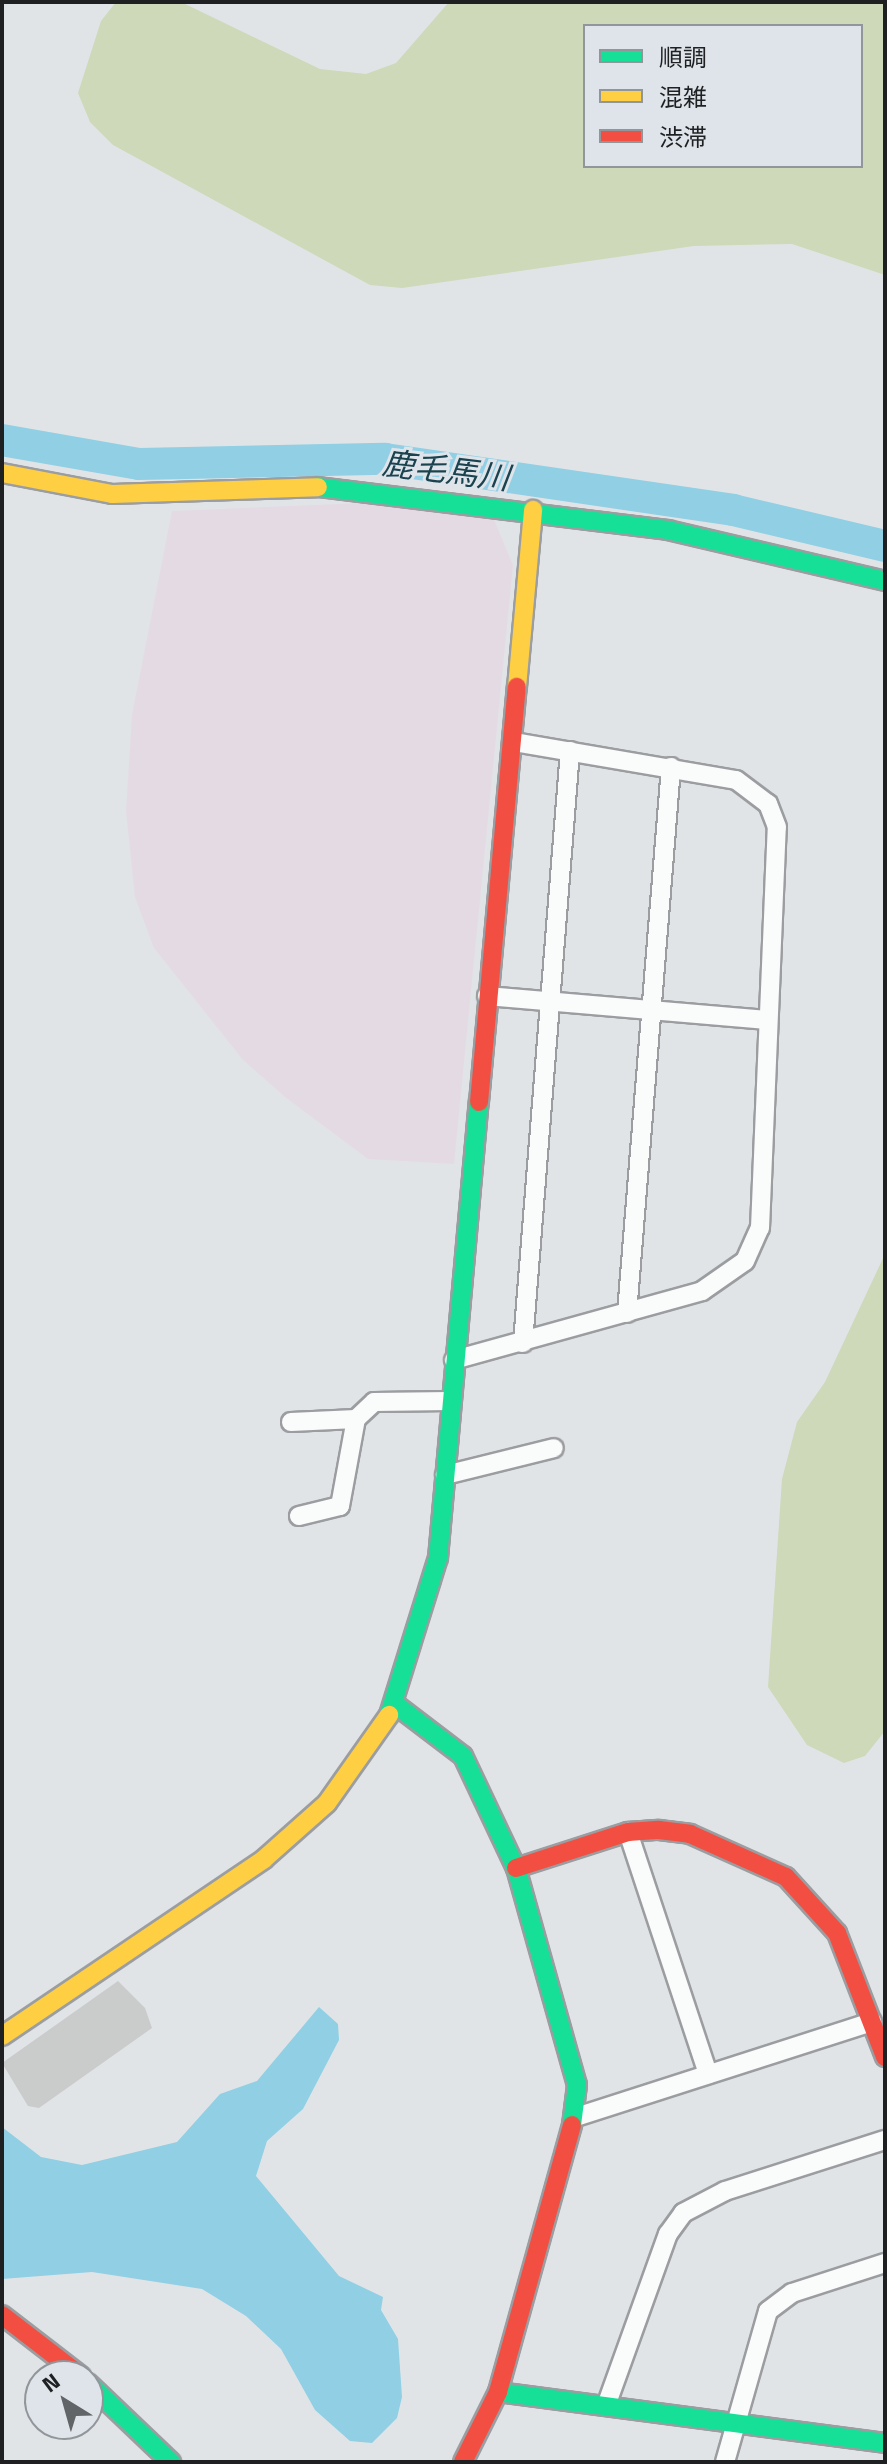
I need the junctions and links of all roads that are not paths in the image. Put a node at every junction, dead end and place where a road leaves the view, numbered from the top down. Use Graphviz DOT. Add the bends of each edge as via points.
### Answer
graph roads {
  1 [pos="2,473"];
  2 [pos="533,510"];
  3 [pos="885,581"];
  4 [pos="513,742"];
  5 [pos="570,751"];
  6 [pos="671,767"];
  7 [pos="487,996"];
  8 [pos="549,1002"];
  9 [pos="649,1009"];
  10 [pos="767,1020"];
  11 [pos="627,1313"];
  12 [pos="523,1343"];
  13 [pos="454,1360"];
  14 [pos="450,1401"];
  15 [pos="356,1419"];
  16 [pos="291,1422"];
  17 [pos="554,1448"];
  18 [pos="445,1475"];
  19 [pos="299,1516"];
  20 [pos="396,1705"];
  21 [pos="628,1832"];
  22 [pos="516,1868"];
  23 [pos="872,2022"];
  24 [pos="2,2036"];
  25 [pos="885,2057"];
  26 [pos="708,2074"];
  27 [pos="576,2117"];
  28 [pos="885,2140"];
  29 [pos="885,2263"];
  30 [pos="2,2315"];
  31 [pos="60,2360"];
  32 [pos="498,2392"];
  33 [pos="104,2400"];
  34 [pos="606,2406"];
  35 [pos="736,2422"];
  36 [pos="885,2443"];
  37 [pos="161,2459"];
  38 [pos="463,2462"];
  39 [pos="725,2462"];
  1 -- 2 [label="street" via="112,494 343,486"];
  2 -- 3 [label="street" via="668,530"];
  2 -- 4 [label="street"];
  4 -- 5 [label="street"];
  4 -- 7 [label="street"];
  5 -- 6 [label="street"];
  5 -- 8 [label="street"];
  6 -- 9 [label="street"];
  6 -- 10 [label="street" via="755,790 777,827"];
  7 -- 8 [label="street"];
  7 -- 13 [label="street"];
  8 -- 9 [label="street"];
  8 -- 12 [label="street"];
  9 -- 10 [label="street"];
  9 -- 11 [label="street"];
  10 -- 11 [label="street" via="760,1228 752,1248 731,1275 702,1291"];
  11 -- 12 [label="street"];
  12 -- 13 [label="street"];
  13 -- 14 [label="street"];
  14 -- 15 [label="street" via="374,1402"];
  14 -- 18 [label="street"];
  15 -- 16 [label="street"];
  15 -- 19 [label="street" via="340,1506"];
  17 -- 18 [label="street"];
  18 -- 20 [label="street" via="434,1584"];
  20 -- 22 [label="street" via="463,1756"];
  20 -- 24 [label="street" via="327,1803 264,1859"];
  21 -- 22 [label="street"];
  21 -- 23 [label="street" via="690,1834 786,1877 819,1905 837,1933"];
  21 -- 26 [label="street"];
  22 -- 27 [label="street" via="571,2046"];
  23 -- 25 [label="street"];
  23 -- 26 [label="street"];
  26 -- 27 [label="street"];
  27 -- 32 [label="street"];
  28 -- 34 [label="street" via="725,2191 683,2213 668,2234"];
  29 -- 35 [label="street" via="792,2293 768,2311"];
  30 -- 31 [label="street"];
  32 -- 34 [label="street"];
  32 -- 38 [label="street"];
  33 -- 37 [label="street"];
  34 -- 35 [label="street"];
  35 -- 36 [label="street"];
  35 -- 39 [label="street"];
}
